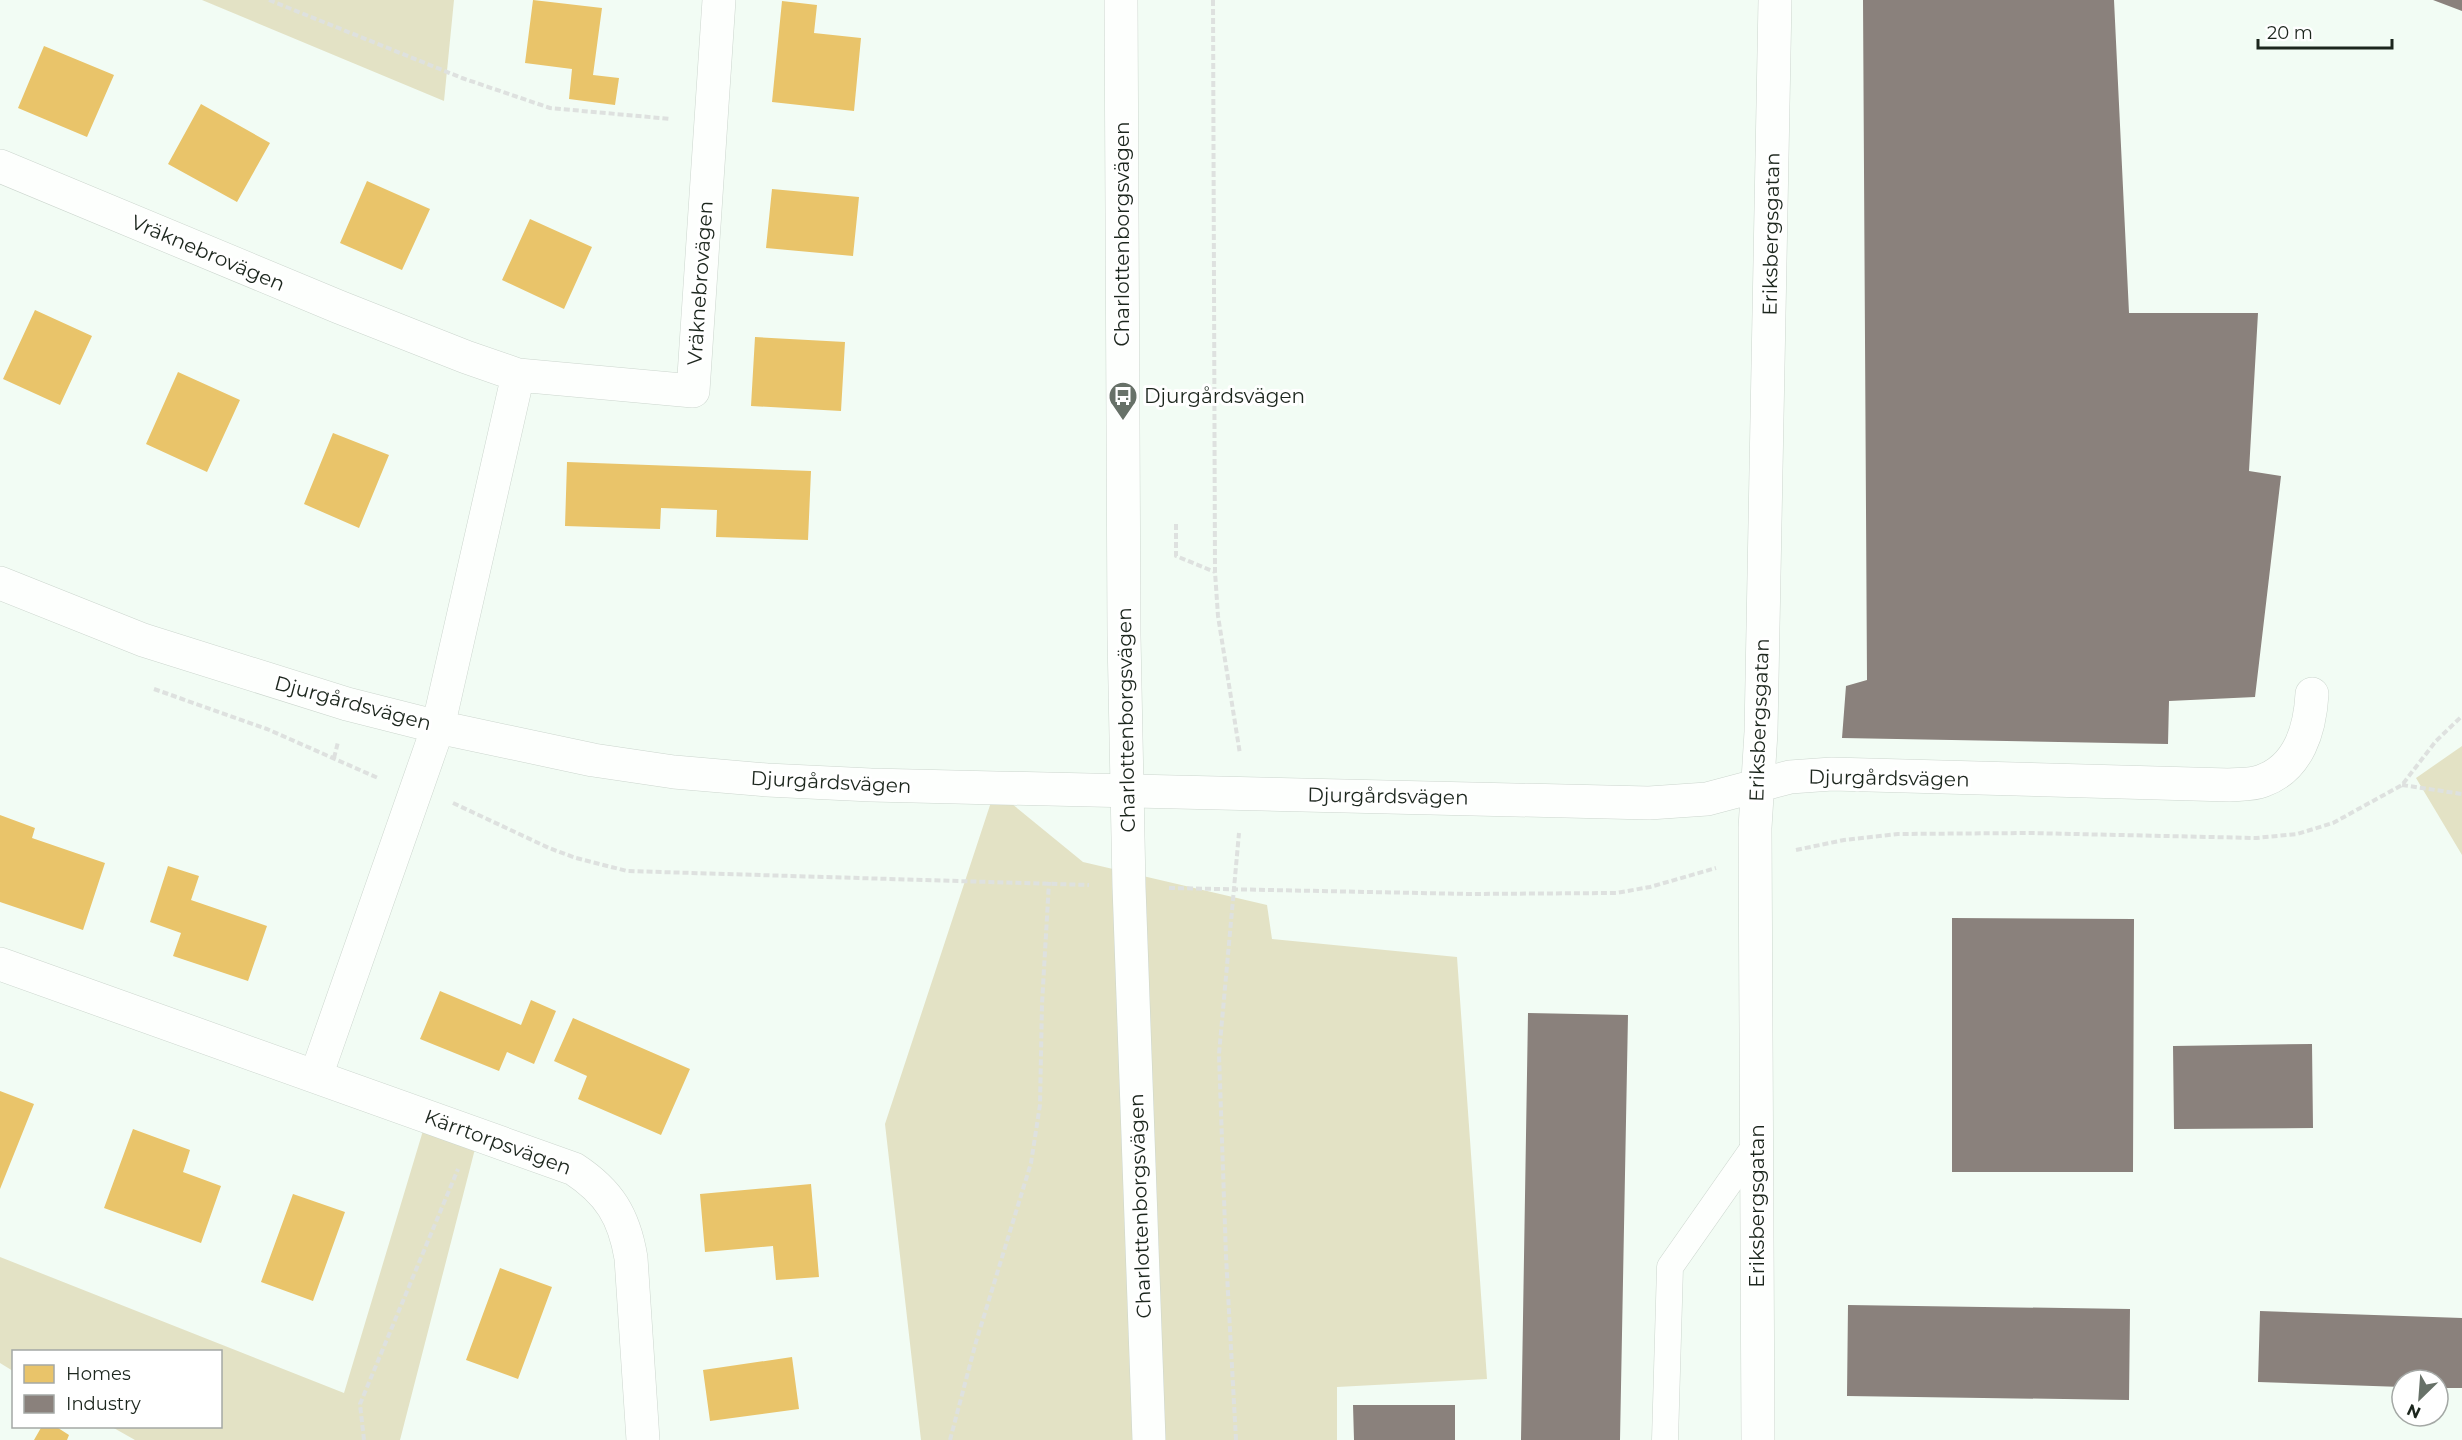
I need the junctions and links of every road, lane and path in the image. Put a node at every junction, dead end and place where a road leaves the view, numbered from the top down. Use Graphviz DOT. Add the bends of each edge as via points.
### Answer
graph roads {
  1 [pos="268,0"];
  2 [pos="719,0"];
  3 [pos="1121,0"];
  4 [pos="1214,0"];
  5 [pos="1775,0"];
  6 [pos="711,122"];
  7 [pos="0,166"];
  8 [pos="518,375"];
  9 [pos="1176,524"];
  10 [pos="1215,572"];
  11 [pos="0,583"];
  12 [pos="147,686"];
  13 [pos="2312,694"];
  14 [pos="2462,716"];
  15 [pos="438,727"];
  16 [pos="2402,785"];
  17 [pos="1756,786"];
  18 [pos="417,790"];
  19 [pos="1127,791"];
  20 [pos="1240,793"];
  21 [pos="2462,794"];
  22 [pos="1755,860"];
  23 [pos="1235,889"];
  24 [pos="0,964"];
  25 [pos="316,1076"];
  26 [pos="473,1132"];
  27 [pos="1757,1143"];
  28 [pos="364,1440"];
  29 [pos="643,1440"];
  30 [pos="950,1440"];
  31 [pos="1149,1440"];
  32 [pos="1236,1440"];
  33 [pos="1665,1440"];
  34 [pos="1758,1440"];
  1 -- 6 [label="path" via="462,78 550,108"];
  2 -- 6 [label="street, Vräknebrovägen"];
  3 -- 19 [label="street, Charlottenborgsvägen"];
  4 -- 10 [label="path"];
  5 -- 17 [label="street, Eriksbergsgatan" via="1761,732"];
  6 -- 8 [label="street, Vräknebrovägen" via="693,391"];
  7 -- 8 [label="street, Vräknebrovägen" via="360,315"];
  8 -- 15 [label="street"];
  9 -- 10 [label="path" via="1176,556"];
  10 -- 20 [label="path" via="1218,616 1240,753"];
  11 -- 15 [label="street, Djurgårdsvägen" via="143,640 234,670"];
  12 -- 18 [label="path" via="267,729 377,778"];
  13 -- 17 [label="street, Djurgårdsvägen" via="2306,736 2298,753 2280,771 2261,782 2229,785 1832,774 1790,777"];
  14 -- 16 [label="path" via="2436,741"];
  15 -- 18 [label="street"];
  15 -- 19 [label="street, Djurgårdsvägen" via="593,760 674,772 871,785"];
  16 -- 21 [label="path"];
  16 -- 22 [label="path" via="2333,823 2298,834 2256,838 1898,834 1844,840"];
  17 -- 20 [label="street, Djurgårdsvägen" via="1707,799 1649,803"];
  17 -- 22 [label="street, Eriksbergsgatan"];
  18 -- 25 [label="street"];
  18 -- 30 [label="path" via="549,848 627,871 1049,882 1040,1105 1031,1164"];
  19 -- 20 [label="street, Djurgårdsvägen"];
  19 -- 31 [label="street, Charlottenborgsvägen"];
  20 -- 23 [label="path"];
  22 -- 23 [label="path" via="1616,893"];
  22 -- 27 [label="street, Eriksbergsgatan"];
  23 -- 32 [label="path" via="1220,1053"];
  24 -- 25 [label="street, Kärrtorpsvägen"];
  25 -- 26 [label="street, Kärrtorpsvägen"];
  26 -- 28 [label="path" via="360,1404"];
  26 -- 29 [label="street, Kärrtorpsvägen" via="574,1169 609,1199 621,1220 631,1258"];
  27 -- 33 [label="lane" via="1670,1267"];
  27 -- 34 [label="street, Eriksbergsgatan"];
}
